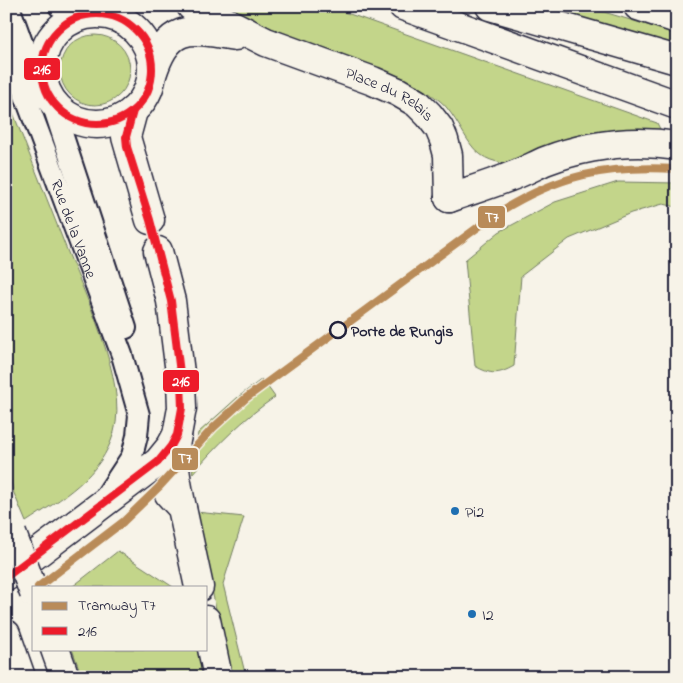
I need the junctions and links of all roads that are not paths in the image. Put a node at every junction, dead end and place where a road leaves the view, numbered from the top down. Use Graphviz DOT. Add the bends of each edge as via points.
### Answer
graph roads {
  1 [pos="9,6"];
  2 [pos="59,6"];
  3 [pos="191,6"];
  4 [pos="403,6"];
  5 [pos="490,6"];
  6 [pos="638,6"];
  7 [pos="98,12"];
  8 [pos="677,18"];
  9 [pos="266,42"];
  10 [pos="6,45"];
  11 [pos="677,60"];
  12 [pos="152,75"];
  13 [pos="48,93"];
  14 [pos="677,105"];
  15 [pos="133,111"];
  16 [pos="677,146"];
  17 [pos="150,220"];
  18 [pos="158,251"];
  19 [pos="139,415"];
  20 [pos="177,435"];
  21 [pos="126,479"];
  22 [pos="175,501"];
  23 [pos="9,526"];
  24 [pos="6,577"];
  25 [pos="199,586"];
  26 [pos="32,588"];
  27 [pos="208,630"];
  28 [pos="8,638"];
  29 [pos="55,650"];
  30 [pos="21,677"];
  31 [pos="65,677"];
  32 [pos="218,677"];
  1 -- 13 [label="street, Rue de la Vanne" via="28,58"];
  2 -- 7 [label="street"];
  3 -- 9 [label="main road, Place du Relais"];
  4 -- 14 [label="main road"];
  5 -- 11 [label="main road"];
  6 -- 8 [label="main road"];
  7 -- 12 [label="main road" via="124,21 136,30 151,58"];
  7 -- 13 [label="main road" via="66,23 47,44 42,72"];
  9 -- 12 [label="main road, Place du Relais" via="201,30 181,33 159,53"];
  9 -- 16 [label="main road, Place du Relais" via="373,81 418,103 430,115 444,140 448,155 449,198 562,156 600,146 634,143"];
  10 -- 19 [label="street, Rue de la Vanne" via="122,355"];
  12 -- 15 [label="main road" via="149,88"];
  13 -- 15 [label="main road" via="62,111 90,123 120,119"];
  13 -- 19 [label="street, Rue de la Vanne" via="134,352"];
  15 -- 17 [label="main road" via="126,137"];
  18 -- 20 [label="main road" via="171,301 181,381 182,408"];
  19 -- 21 [label="street, Rue de la Vanne"];
  20 -- 21 [label="main road" via="158,462"];
  20 -- 22 [label="main road" via="173,453"];
  21 -- 22 [label="main road" via="152,483"];
  21 -- 24 [label="main road" via="96,509"];
  22 -- 25 [label="main road"];
  23 -- 26 [label="main road, bridge"];
  27 -- 32 [label="main road"];
  28 -- 30 [label="main road"];
  29 -- 31 [label="main road"];
}
